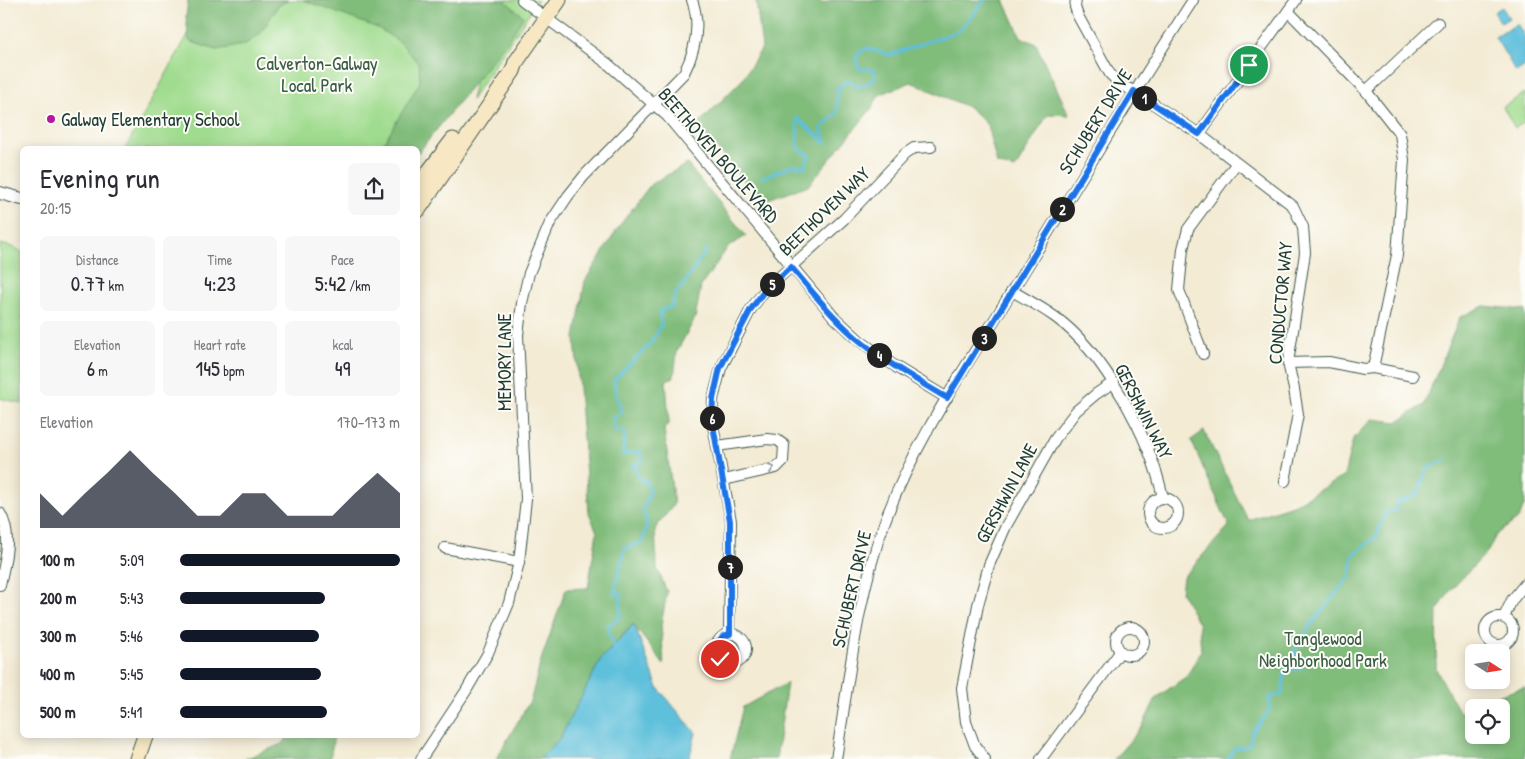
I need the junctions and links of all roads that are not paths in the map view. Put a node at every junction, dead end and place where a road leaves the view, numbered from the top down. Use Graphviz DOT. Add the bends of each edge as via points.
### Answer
graph roads {
  1 [pos="522,0"];
  2 [pos="559,0"];
  3 [pos="692,0"];
  4 [pos="1076,0"];
  5 [pos="1193,0"];
  6 [pos="1296,0"];
  7 [pos="1288,11"];
  8 [pos="547,19"];
  9 [pos="1438,23"];
  10 [pos="516,62"];
  11 [pos="1134,91"];
  12 [pos="1366,91"];
  13 [pos="655,104"];
  14 [pos="1199,134"];
  15 [pos="931,147"];
  16 [pos="1236,164"];
  17 [pos="420,186"];
  18 [pos="0,193"];
  19 [pos="20,198"];
  20 [pos="420,207"];
  21 [pos="791,267"];
  22 [pos="1012,291"];
  23 [pos="1203,354"];
  24 [pos="1288,363"];
  25 [pos="1374,368"];
  26 [pos="1413,376"];
  27 [pos="1114,382"];
  28 [pos="947,398"];
  29 [pos="717,446"];
  30 [pos="724,480"];
  31 [pos="1285,481"];
  32 [pos="1163,498"];
  33 [pos="0,513"];
  34 [pos="445,548"];
  35 [pos="519,562"];
  36 [pos="1525,584"];
  37 [pos="0,585"];
  38 [pos="1504,617"];
  39 [pos="730,634"];
  40 [pos="1120,652"];
  41 [pos="144,738"];
  42 [pos="137,759"];
  43 [pos="421,759"];
  44 [pos="836,759"];
  45 [pos="985,759"];
  46 [pos="1041,759"];
  1 -- 8 [label="street, BEETHOVEN BOULEVARD"];
  2 -- 8 [label="main road"];
  3 -- 13 [label="street, MEMORY LANE" via="697,19 692,56 684,73"];
  4 -- 11 [label="street, CONDUCTOR WAY" via="1078,16 1110,74 1121,85"];
  5 -- 11 [label="street, SCHUBERT DRIVE"];
  6 -- 7 [label="street"];
  7 -- 12 [label="street"];
  7 -- 14 [label="street"];
  8 -- 10 [label="main road"];
  8 -- 13 [label="street, BEETHOVEN BOULEVARD"];
  9 -- 12 [label="street"];
  10 -- 17 [label="main road" via="503,69"];
  10 -- 20 [label="main road"];
  11 -- 14 [label="street, CONDUCTOR WAY"];
  11 -- 22 [label="street, SCHUBERT DRIVE"];
  12 -- 25 [label="street" via="1400,134 1404,160 1397,255"];
  13 -- 21 [label="street, BEETHOVEN BOULEVARD"];
  13 -- 35 [label="street, MEMORY LANE" via="568,196 550,223 529,273 518,335 526,499"];
  14 -- 16 [label="street, CONDUCTOR WAY"];
  15 -- 21 [label="street, BEETHOVEN WAY" via="914,148 905,154 844,219"];
  16 -- 23 [label="street" via="1188,229 1183,248 1179,290"];
  16 -- 24 [label="street, CONDUCTOR WAY" via="1293,206 1303,227 1305,253"];
  18 -- 19 [label="street"];
  21 -- 28 [label="street, BEETHOVEN BOULEVARD" via="834,317 859,340 896,368"];
  21 -- 29 [label="street, BEETHOVEN WAY" via="765,290 751,309 720,368 712,420"];
  22 -- 27 [label="street, GERSHWIN WAY" via="1056,318 1085,345"];
  22 -- 28 [label="street, SCHUBERT DRIVE"];
  24 -- 25 [label="street" via="1329,362"];
  24 -- 31 [label="street, CONDUCTOR WAY" via="1298,414"];
  25 -- 26 [label="street"];
  27 -- 32 [label="street, GERSHWIN WAY" via="1148,448"];
  27 -- 45 [label="street, GERSHWIN LANE" via="1076,411 1055,439 1006,526 989,565 962,688 966,722 975,746"];
  28 -- 44 [label="street, SCHUBERT DRIVE" via="906,472 872,562"];
  29 -- 30 [label="street, BEETHOVEN WAY"];
  30 -- 29 [label="street, one-way" via="776,468 783,461 784,445 767,439"];
  30 -- 39 [label="street, BEETHOVEN WAY" via="730,521"];
  33 -- 37 [label="street" via="8,542"];
  34 -- 35 [label="street"];
  35 -- 43 [label="street, MEMORY LANE" via="509,603 488,653"];
  36 -- 38 [label="street"];
  40 -- 46 [label="street"];
  41 -- 42 [label="main road"];
}
